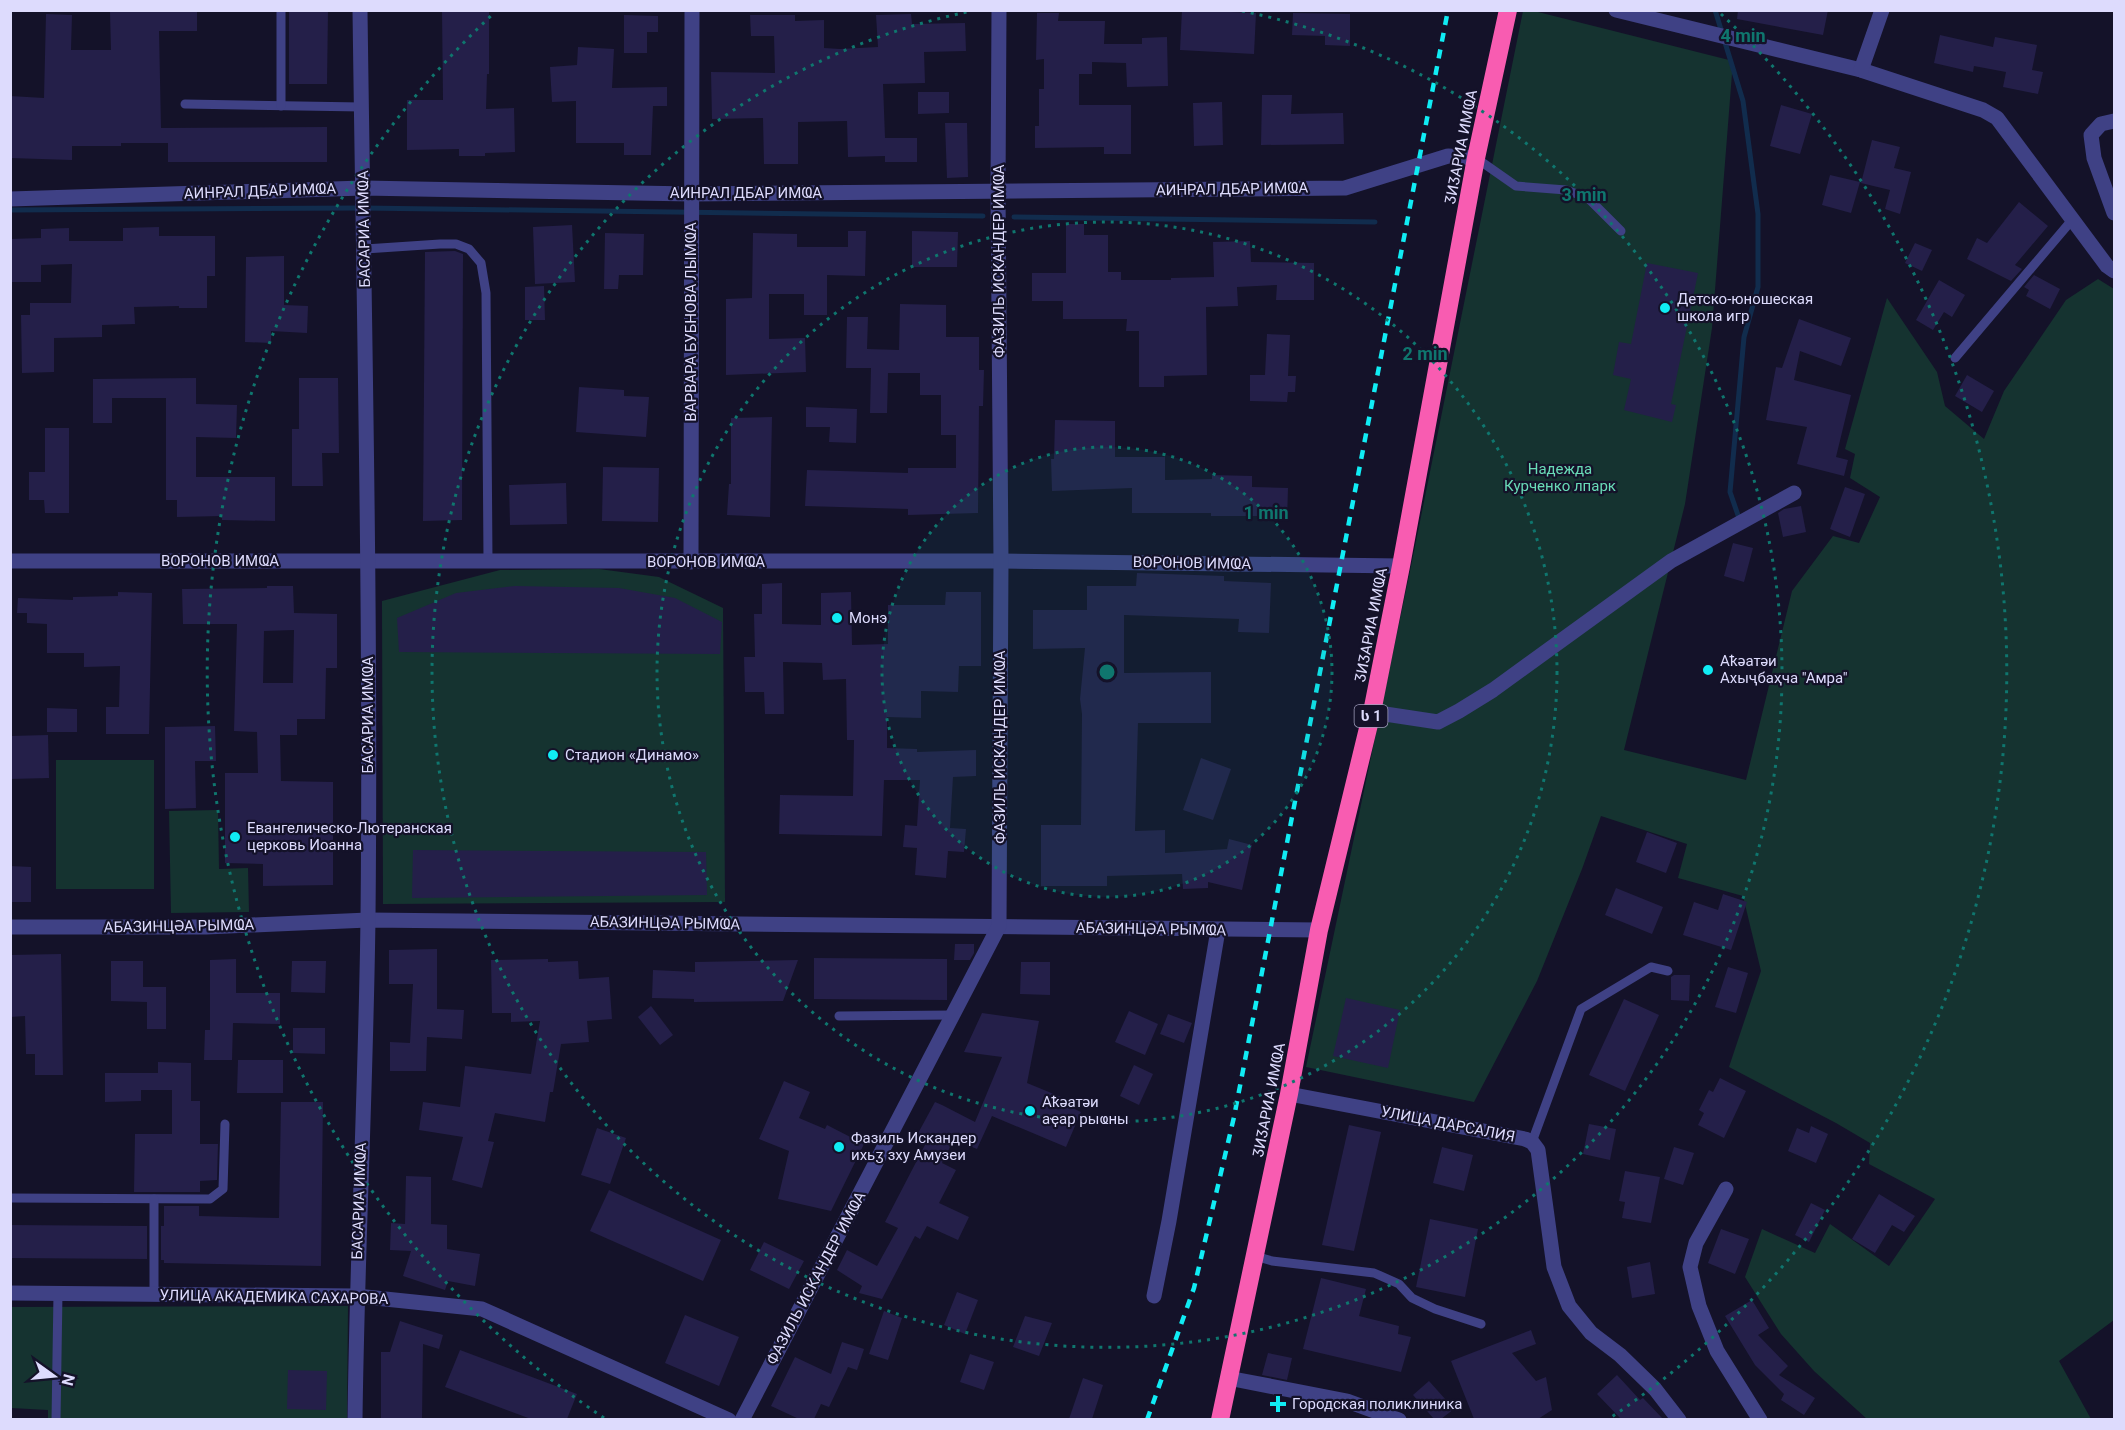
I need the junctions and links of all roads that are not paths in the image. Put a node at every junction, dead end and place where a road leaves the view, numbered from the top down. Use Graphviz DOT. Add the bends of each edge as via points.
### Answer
graph roads {
  1 [pos="281,10"];
  2 [pos="360,10"];
  3 [pos="692,10"];
  4 [pos="999,10"];
  5 [pos="1508,10"];
  6 [pos="1616,10"];
  7 [pos="1882,10"];
  8 [pos="1861,70"];
  9 [pos="185,104"];
  10 [pos="281,106"];
  11 [pos="362,107"];
  12 [pos="2115,121"];
  13 [pos="1476,158"];
  14 [pos="363,188"];
  15 [pos="998,192"];
  16 [pos="692,194"];
  17 [pos="10,199"];
  18 [pos="2115,213"];
  19 [pos="2072,220"];
  20 [pos="1621,231"];
  21 [pos="365,249"];
  22 [pos="2115,271"];
  23 [pos="1955,358"];
  24 [pos="1794,493"];
  25 [pos="488,560"];
  26 [pos="10,561"];
  27 [pos="369,561"];
  28 [pos="1001,561"];
  29 [pos="691,562"];
  30 [pos="1401,566"];
  31 [pos="1372,712"];
  32 [pos="368,920"];
  33 [pos="999,926"];
  34 [pos="10,927"];
  35 [pos="1218,930"];
  36 [pos="1319,930"];
  37 [pos="1668,971"];
  38 [pos="953,1015"];
  39 [pos="839,1016"];
  40 [pos="1289,1094"];
  41 [pos="225,1124"];
  42 [pos="1532,1142"];
  43 [pos="1726,1189"];
  44 [pos="10,1198"];
  45 [pos="154,1199"];
  46 [pos="1255,1256"];
  47 [pos="10,1293"];
  48 [pos="58,1293"];
  49 [pos="154,1294"];
  50 [pos="356,1296"];
  51 [pos="1154,1296"];
  52 [pos="1481,1324"];
  53 [pos="1228,1378"];
  54 [pos="56,1419"];
  55 [pos="355,1419"];
  56 [pos="729,1419"];
  57 [pos="742,1419"];
  58 [pos="1220,1419"];
  59 [pos="1399,1419"];
  60 [pos="1679,1419"];
  61 [pos="1760,1419"];
  1 -- 10 [label="lane"];
  2 -- 11 [label="street, БАСАРИА ИМҨА"];
  3 -- 16 [label="street, ВАРВАРА БУБНОВА ЛЫМҨА"];
  4 -- 15 [label="street, ФАЗИЛЬ ИСКАНДЕР ИМҨА"];
  5 -- 13 [label="highway, ӠИӠАРИА ИМҨА / ს 1"];
  6 -- 8 [label="street"];
  7 -- 8 [label="street"];
  8 -- 19 [label="street" via="1997,118"];
  9 -- 10 [label="lane"];
  10 -- 11 [label="lane"];
  11 -- 14 [label="street, БАСАРИА ИМҨА"];
  12 -- 18 [label="street" via="2101,124 2091,135 2094,158"];
  13 -- 15 [label="street, АИНРАЛ ДБАР ИМҨА" via="1448,156 1345,188"];
  13 -- 20 [label="lane" via="1516,186 1566,190 1588,198"];
  13 -- 30 [label="highway, ӠИӠАРИА ИМҨА / ს 1"];
  14 -- 16 [label="street, АИНРАЛ ДБАР ИМҨА"];
  14 -- 17 [label="street, АИНРАЛ ДБАР ИМҨА"];
  14 -- 21 [label="street, БАСАРИА ИМҨА"];
  15 -- 16 [label="street, АИНРАЛ ДБАР ИМҨА"];
  15 -- 28 [label="street, ФАЗИЛЬ ИСКАНДЕР ИМҨА"];
  16 -- 29 [label="street, ВАРВАРА БУБНОВА ЛЫМҨА"];
  19 -- 22 [label="street"];
  19 -- 23 [label="lane"];
  21 -- 25 [label="lane" via="456,244 469,249 481,263 486,293"];
  21 -- 27 [label="street, БАСАРИА ИМҨА"];
  24 -- 31 [label="street" via="1671,561 1460,711 1438,722"];
  25 -- 27 [label="street, ВОРОНОВ ИМҨА"];
  25 -- 29 [label="street, ВОРОНОВ ИМҨА"];
  26 -- 27 [label="street, ВОРОНОВ ИМҨА"];
  27 -- 32 [label="street, БАСАРИА ИМҨА"];
  28 -- 29 [label="street, ВОРОНОВ ИМҨА"];
  28 -- 30 [label="street, ВОРОНОВ ИМҨА"];
  28 -- 33 [label="street, ФАЗИЛЬ ИСКАНДЕР ИМҨА"];
  30 -- 31 [label="highway, ӠИӠАРИА ИМҨА / ს 1"];
  31 -- 36 [label="highway, ӠИӠАРИА ИМҨА / ს 1"];
  32 -- 33 [label="street, АБАЗИНЦӘА РЫМҨА"];
  32 -- 34 [label="street, АБАЗИНЦӘА РЫМҨА" via="206,927"];
  32 -- 50 [label="street, БАСАРИА ИМҨА"];
  33 -- 35 [label="street, АБАЗИНЦӘА РЫМҨА"];
  33 -- 38 [label="street, ФАЗИЛЬ ИСКАНДЕР ИМҨА"];
  35 -- 36 [label="street, АБАЗИНЦӘА РЫМҨА"];
  35 -- 51 [label="street"];
  36 -- 40 [label="highway, ӠИӠАРИА ИМҨА / ს 1"];
  37 -- 42 [label="lane" via="1651,966 1581,1009"];
  38 -- 39 [label="lane"];
  38 -- 57 [label="street, ФАЗИЛЬ ИСКАНДЕР ИМҨА"];
  40 -- 42 [label="street, УЛИЦА ДАРСАЛИЯ"];
  40 -- 46 [label="highway, ӠИӠАРИА ИМҨА / ს 1"];
  41 -- 45 [label="lane" via="223,1189 210,1199"];
  42 -- 60 [label="street, УЛИЦА ДАРСАЛИЯ" via="1538,1150 1554,1267 1569,1306 1591,1333 1620,1354 1655,1389"];
  43 -- 61 [label="street" via="1696,1244 1690,1266 1699,1306 1717,1351"];
  44 -- 45 [label="lane"];
  45 -- 49 [label="lane"];
  46 -- 52 [label="lane" via="1374,1273 1399,1284 1412,1298 1435,1309"];
  46 -- 53 [label="highway, ӠИӠАРИА ИМҨА / ს 1"];
  47 -- 48 [label="street, УЛИЦА АКАДЕМИКА САХАРОВА"];
  48 -- 49 [label="street, УЛИЦА АКАДЕМИКА САХАРОВА"];
  48 -- 54 [label="lane"];
  49 -- 50 [label="street, УЛИЦА АКАДЕМИКА САХАРОВА"];
  50 -- 55 [label="street, БАСАРИА ИМҨА"];
  50 -- 56 [label="street, УЛИЦА АКАДЕМИКА САХАРОВА" via="482,1309"];
  53 -- 58 [label="highway, ӠИӠАРИА ИМҨА / ს 1"];
  53 -- 59 [label="street" via="1347,1401"];
}
